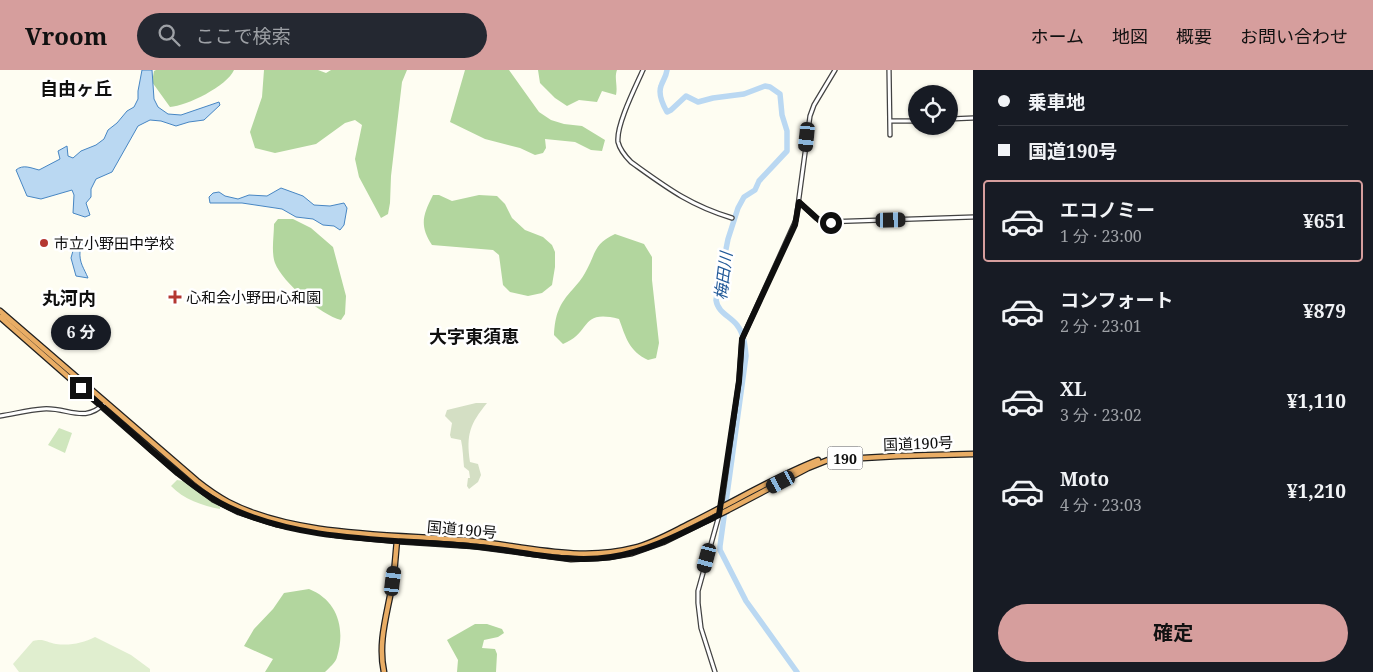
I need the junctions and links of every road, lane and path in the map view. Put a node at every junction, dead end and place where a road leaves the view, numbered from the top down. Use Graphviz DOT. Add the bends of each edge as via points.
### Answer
graph roads {
  1 [pos="643,70"];
  2 [pos="835,70"];
  3 [pos="888,70"];
  4 [pos="973,118"];
  5 [pos="958,119"];
  6 [pos="890,121"];
  7 [pos="908,121"];
  8 [pos="890,135"];
  9 [pos="799,202"];
  10 [pos="973,217"];
  11 [pos="732,218"];
  12 [pos="0,312"];
  13 [pos="0,317"];
  14 [pos="103,404"];
  15 [pos="0,416"];
  16 [pos="973,453"];
  17 [pos="724,510"];
  18 [pos="397,539"];
  19 [pos="384,672"];
  20 [pos="715,672"];
  1 -- 11 [label="street" via="620,128 618,140 623,153 630,162 688,202"];
  2 -- 9 [label="street" via="810,116"];
  3 -- 6 [label="street"];
  4 -- 5 [label="street"];
  6 -- 7 [label="street"];
  6 -- 8 [label="street"];
  9 -- 10 [label="street" via="824,222"];
  9 -- 17 [label="street" via="795,225 742,339"];
  12 -- 14 [label="highway, 国道190号 / 190"];
  13 -- 14 [label="highway, 国道190号 / 190"];
  14 -- 15 [label="street" via="92,413 84,414 42,409"];
  14 -- 18 [label="highway, 国道190号 / 190" via="181,470 235,505 294,523"];
  16 -- 17 [label="highway, 国道190号 / 190" via="828,460"];
  17 -- 18 [label="highway, 国道190号 / 190" via="652,542 600,554 566,554 474,542"];
  17 -- 20 [label="street" via="698,596 702,632"];
  18 -- 19 [label="highway" via="393,581 381,640"];
}
